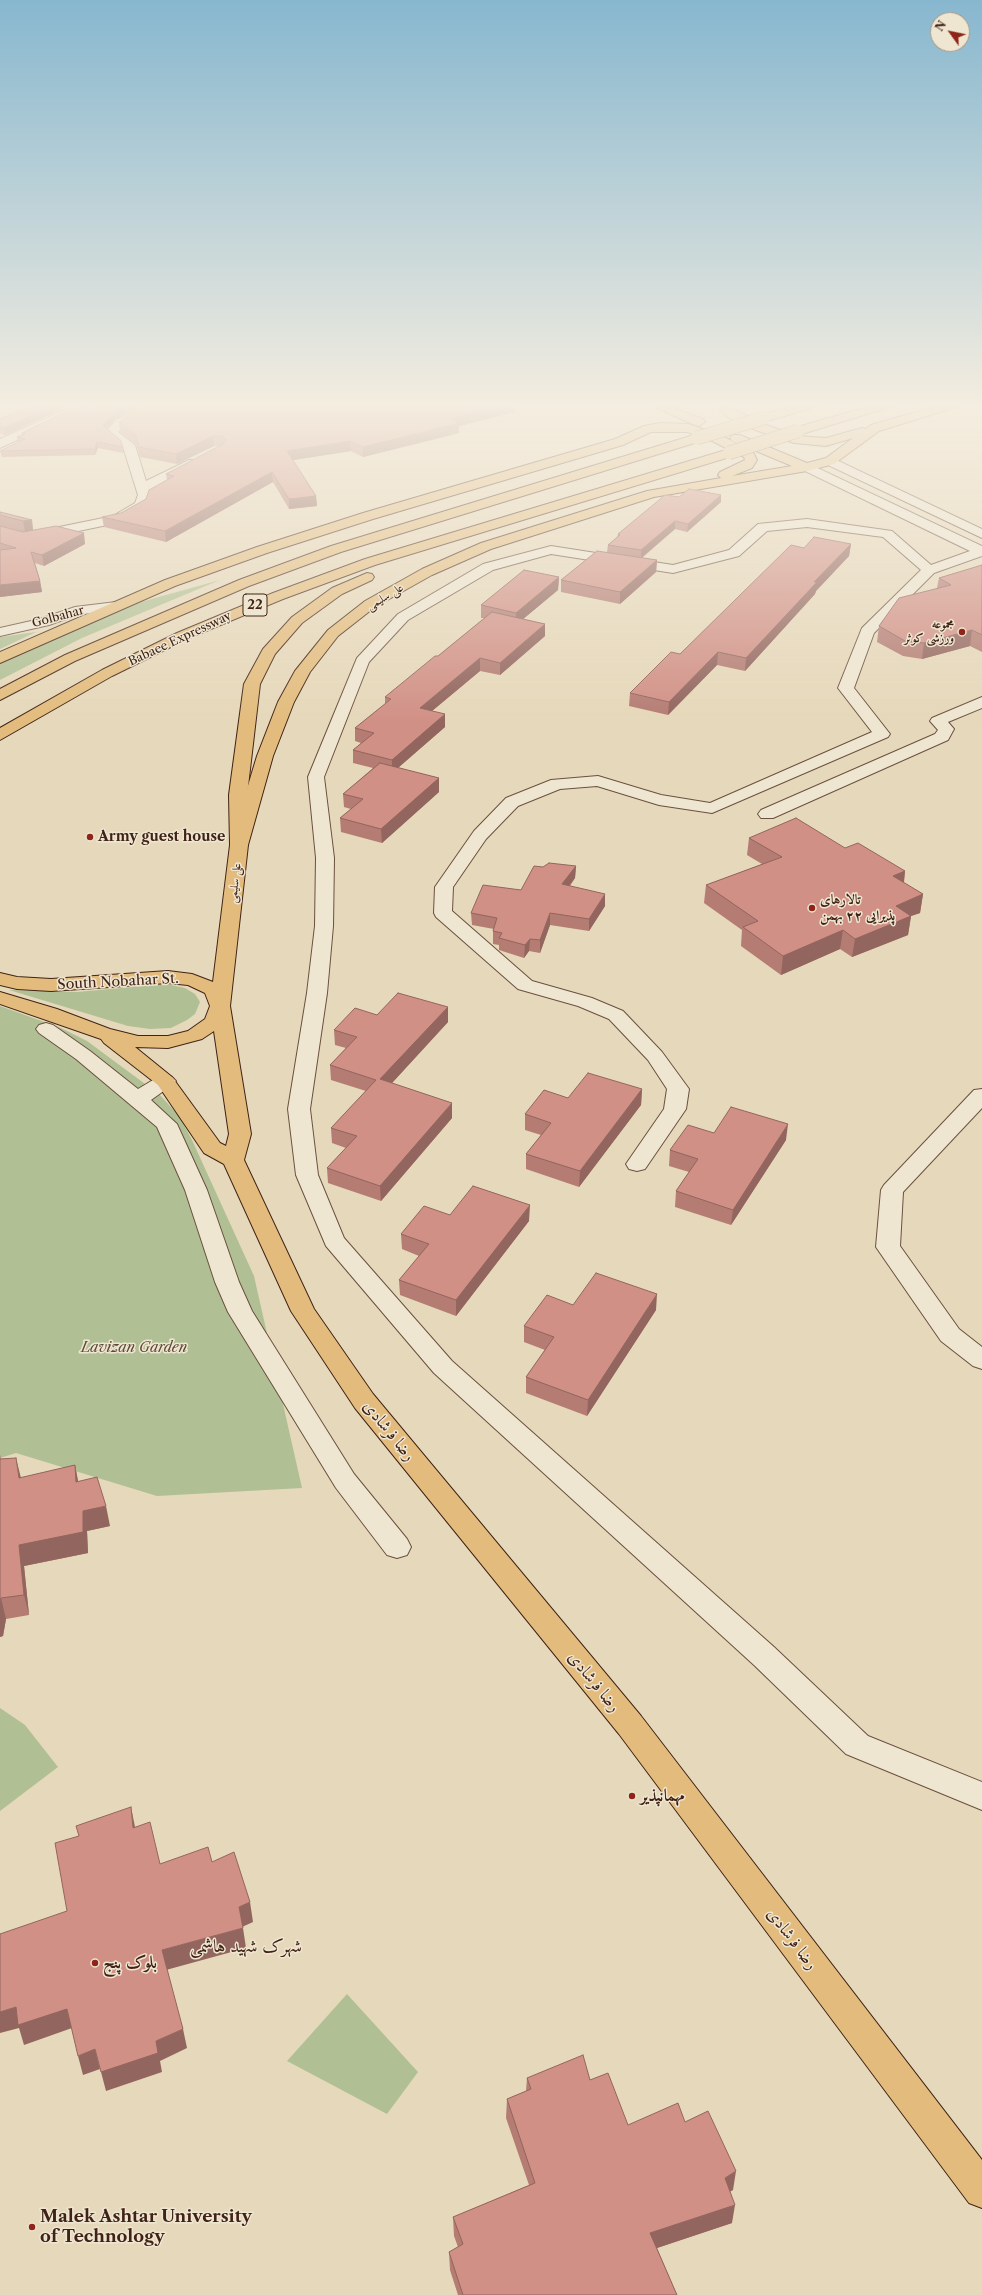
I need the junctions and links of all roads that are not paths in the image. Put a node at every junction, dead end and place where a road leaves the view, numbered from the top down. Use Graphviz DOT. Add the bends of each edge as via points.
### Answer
graph roads {
  1 [pos="134,509"];
  2 [pos="391,509"];
  3 [pos="461,509"];
  4 [pos="539,509"];
  5 [pos="604,509"];
  6 [pos="894,509"];
  7 [pos="930,509"];
  8 [pos="480,527"];
  9 [pos="0,531"];
  10 [pos="982,534"];
  11 [pos="982,551"];
  12 [pos="929,570"];
  13 [pos="116,606"];
  14 [pos="0,632"];
  15 [pos="0,658"];
  16 [pos="0,695"];
  17 [pos="982,702"];
  18 [pos="41,711"];
  19 [pos="0,735"];
  20 [pos="0,742"];
  21 [pos="767,814"];
  22 [pos="239,845"];
  23 [pos="0,980"];
  24 [pos="0,998"];
  25 [pos="220,1006"];
  26 [pos="46,1030"];
  27 [pos="103,1034"];
  28 [pos="165,1081"];
  29 [pos="982,1095"];
  30 [pos="138,1100"];
  31 [pos="233,1160"];
  32 [pos="637,1164"];
  33 [pos="982,1360"];
  34 [pos="397,1547"];
  35 [pos="982,1796"];
  36 [pos="982,2190"];
  1 -- 9 [label="street" via="117,519 24,538"];
  2 -- 13 [label="main road" via="262,550 170,583"];
  3 -- 16 [label="main road, Babaee Expressway / 22, bridge" via="336,549 244,583 70,658"];
  4 -- 8 [label="main road, Babaee Expressway / 22, bridge"];
  5 -- 22 [label="main road, علی سلیمی" via="486,546 427,572 370,604 334,633 304,671 286,702 265,756"];
  6 -- 11 [label="street"];
  7 -- 10 [label="street"];
  8 -- 18 [label="main road, Babaee Expressway / 22" via="370,562 278,596 182,636 107,673"];
  8 -- 22 [label="main road" via="336,591 297,620 268,652 252,684 238,795"];
  11 -- 12 [label="street"];
  12 -- 32 [label="street" via="867,631 846,688 882,734 712,808 660,800 598,781 557,784 512,802 480,835 444,887 443,913 525,985 585,1002 616,1015 655,1056 678,1089 675,1109"];
  12 -- 35 [label="street" via="887,534 806,522 763,527 734,553 673,569 551,550 488,567 402,617 362,661 316,777 326,858 324,926 317,994 299,1109 307,1175 334,1241 443,1366 758,1650 857,1744"];
  13 -- 14 [label="street, Golbahar" via="75,611 44,622"];
  13 -- 15 [label="main road"];
  17 -- 21 [label="street" via="938,721 946,729 942,737"];
  18 -- 19 [label="main road, Babaee Expressway / 22"];
  18 -- 20 [label="main road, 22"];
  22 -- 25 [label="main road, علی سلیمی"];
  23 -- 25 [label="main road, South Nobahar St." via="80,985 168,977 192,980 213,989"];
  24 -- 27 [label="main road" via="50,1013"];
  25 -- 27 [label="main road" via="214,1022 195,1035 168,1042 138,1042"];
  25 -- 31 [label="main road, علی سلیمی" via="240,1134"];
  26 -- 30 [label="street" via="83,1055"];
  27 -- 28 [label="main road"];
  28 -- 30 [label="street"];
  28 -- 31 [label="main road" via="212,1148"];
  29 -- 33 [label="street" via="892,1190 888,1247 950,1335"];
  30 -- 34 [label="street" via="166,1124 196,1190 227,1282 240,1312 346,1481"];
  31 -- 36 [label="main road, رضا فرشادی" via="303,1311 364,1401 630,1725"];
}
